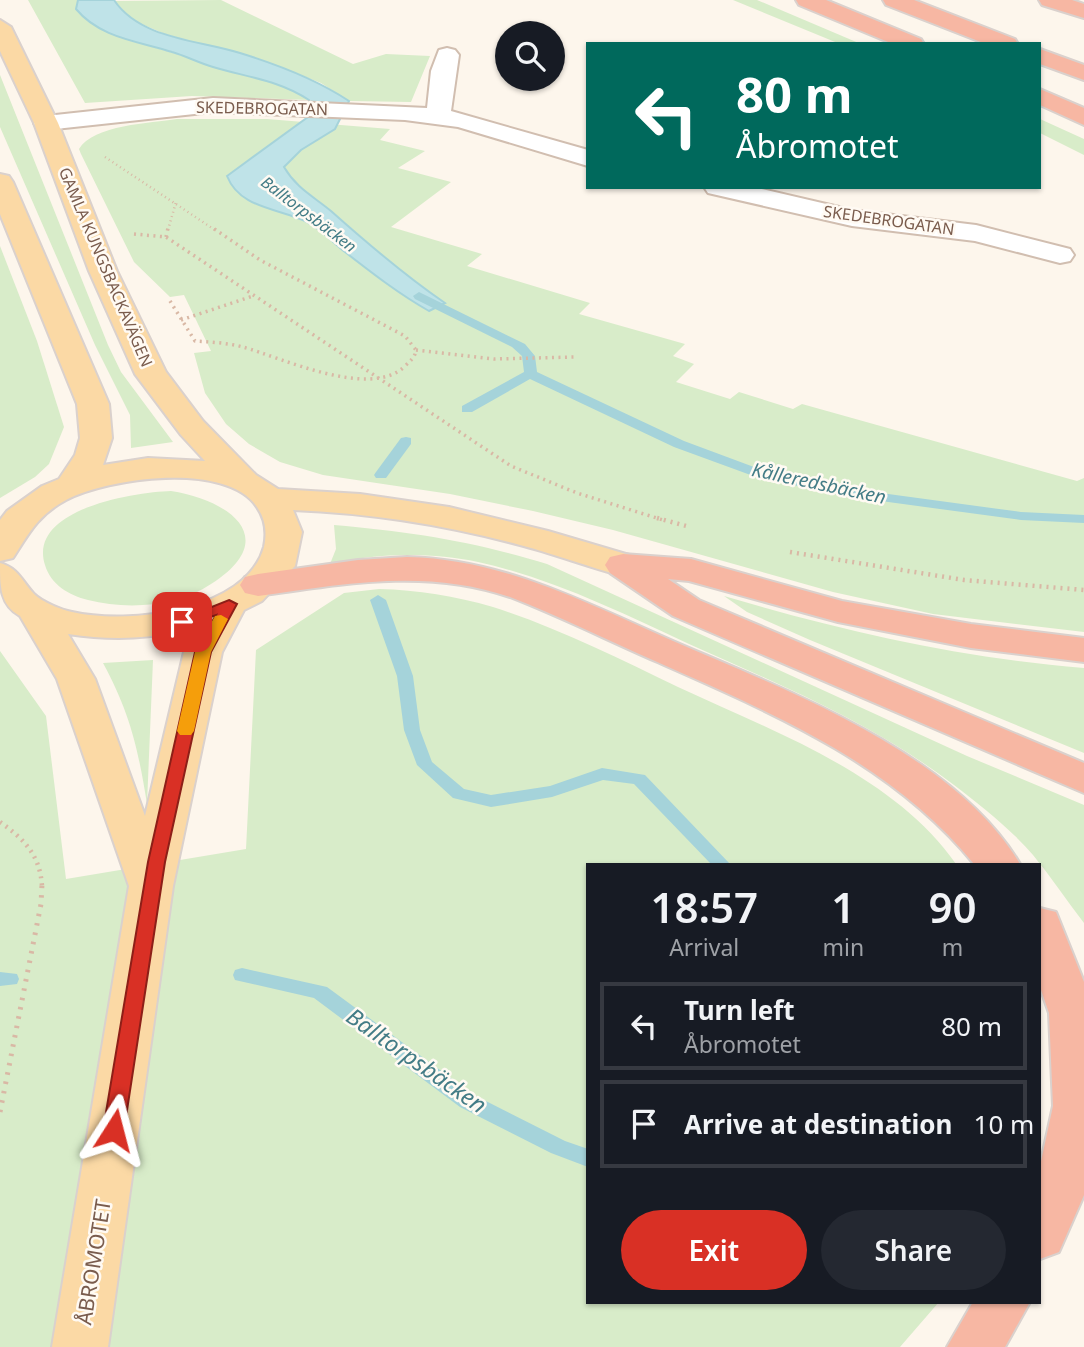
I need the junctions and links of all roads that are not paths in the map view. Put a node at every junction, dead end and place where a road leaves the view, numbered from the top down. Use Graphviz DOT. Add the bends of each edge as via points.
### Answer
graph roads {
  1 [pos="807,0"];
  2 [pos="894,0"];
  3 [pos="1050,0"];
  4 [pos="1084,11"];
  5 [pos="0,27"];
  6 [pos="908,42"];
  7 [pos="1002,42"];
  8 [pos="447,55"];
  9 [pos="1041,56"];
  10 [pos="1084,73"];
  11 [pos="1041,96"];
  12 [pos="1041,96"];
  13 [pos="1084,112"];
  14 [pos="438,117"];
  15 [pos="1084,118"];
  16 [pos="46,122"];
  17 [pos="586,157"];
  18 [pos="0,182"];
  19 [pos="726,189"];
  20 [pos="1060,255"];
  21 [pos="73,484"];
  22 [pos="258,491"];
  23 [pos="4,537"];
  24 [pos="623,565"];
  25 [pos="243,595"];
  26 [pos="13,596"];
  27 [pos="1084,650"];
  28 [pos="1084,779"];
  29 [pos="997,863"];
  30 [pos="151,886"];
  31 [pos="1041,928"];
  32 [pos="1041,1234"];
  33 [pos="1002,1304"];
  34 [pos="80,1347"];
  35 [pos="975,1347"];
  1 -- 6 [label="highway"];
  2 -- 7 [label="highway"];
  3 -- 4 [label="highway"];
  5 -- 16 [label="main road, GAMLA KUNGSBACKAVÄGEN"];
  8 -- 14 [label="lane"];
  9 -- 10 [label="highway"];
  11 -- 13 [label="highway"];
  12 -- 15 [label="highway"];
  14 -- 16 [label="lane, SKEDEBROGATAN" via="213,105"];
  14 -- 17 [label="lane, SKEDEBROGATAN"];
  16 -- 22 [label="main road, GAMLA KUNGSBACKAVÄGEN" via="103,271 151,374 191,428"];
  18 -- 21 [label="main road" via="93,404 99,435 93,457"];
  19 -- 20 [label="lane, SKEDEBROGATAN" via="852,218 976,233"];
  21 -- 22 [label="main road" via="127,470 164,467 209,471"];
  21 -- 23 [label="main road" via="36,504"];
  22 -- 24 [label="main road" via="434,515 533,535"];
  22 -- 25 [label="main road, ÅBROMOTET" via="282,519 285,541 277,563"];
  24 -- 27 [label="highway" via="691,570 838,611 971,636"];
  24 -- 28 [label="highway" via="686,608"];
  25 -- 26 [label="main road, ÅBROMOTET" via="182,622 130,629 78,626"];
  25 -- 29 [label="highway" via="381,567 420,567 461,572 539,596 774,700 876,754 939,800"];
  25 -- 30 [label="main road, ÅBROMOTET" via="203,652"];
  26 -- 30 [label="main road, ÅBROMOTET" via="76,679"];
  30 -- 34 [label="main road, ÅBROMOTET"];
  31 -- 32 [label="highway" via="1072,1013 1078,1105 1059,1194"];
  33 -- 35 [label="highway"];
}
